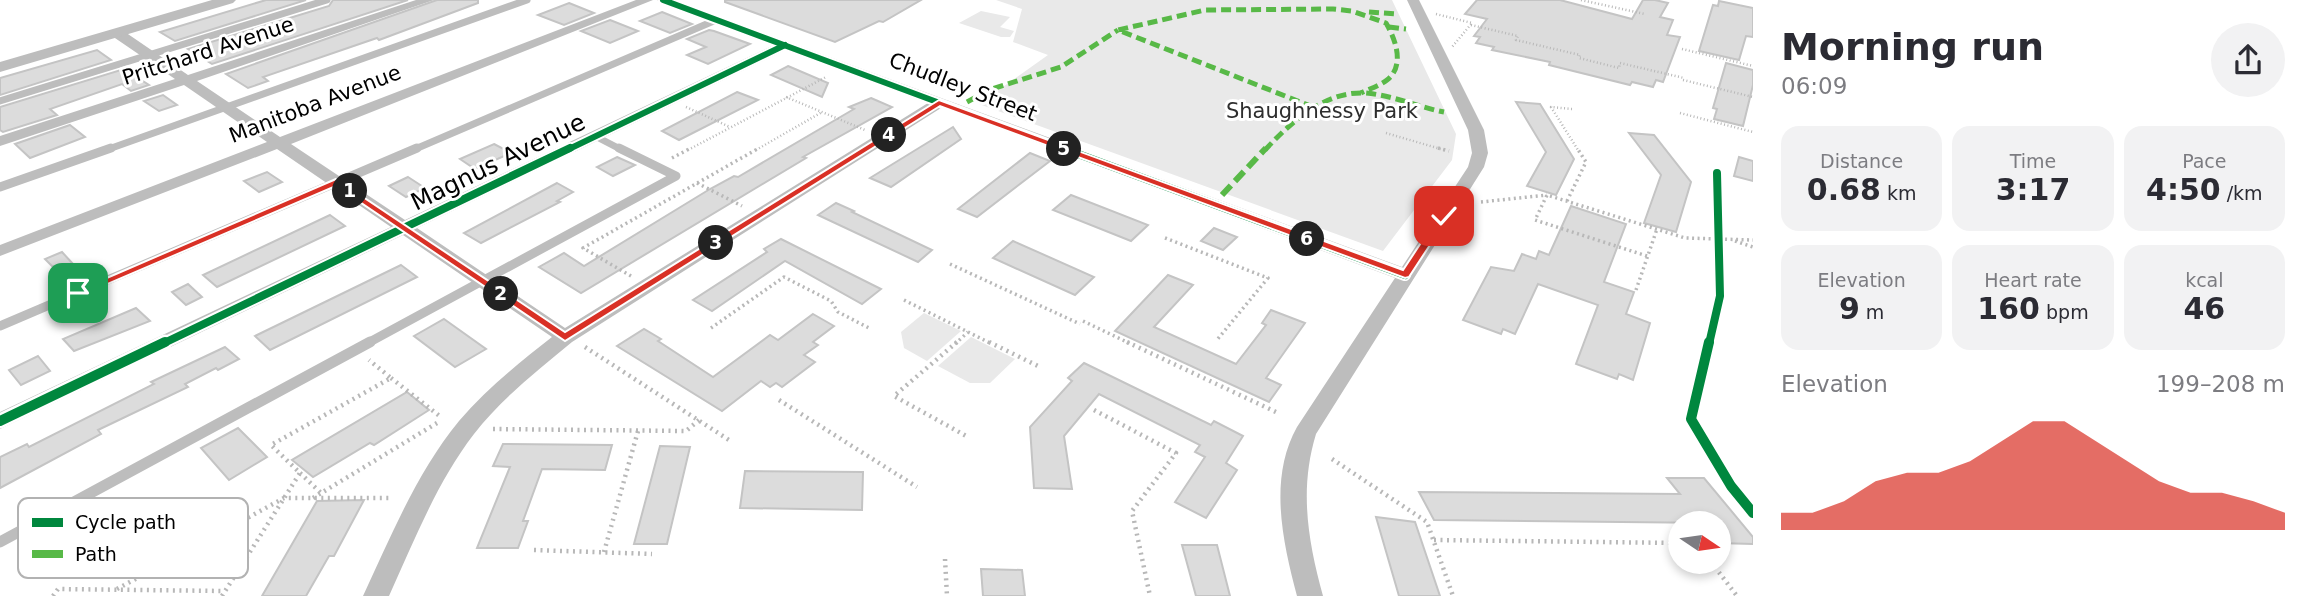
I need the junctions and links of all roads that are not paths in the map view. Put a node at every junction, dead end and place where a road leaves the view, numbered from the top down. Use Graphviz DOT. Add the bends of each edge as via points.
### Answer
graph roads {
  1 [pos="228,0"];
  2 [pos="327,0"];
  3 [pos="428,0"];
  4 [pos="527,0"];
  5 [pos="647,0"];
  6 [pos="663,0"];
  7 [pos="1413,0"];
  8 [pos="716,20"];
  9 [pos="117,33"];
  10 [pos="785,45"];
  11 [pos="150,55"];
  12 [pos="0,67"];
  13 [pos="186,80"];
  14 [pos="0,101"];
  15 [pos="939,103"];
  16 [pos="227,106"];
  17 [pos="596,136"];
  18 [pos="0,141"];
  19 [pos="278,142"];
  20 [pos="336,182"];
  21 [pos="0,187"];
  22 [pos="404,228"];
  23 [pos="0,251"];
  24 [pos="1405,275"];
  25 [pos="482,281"];
  26 [pos="0,326"];
  27 [pos="575,342"];
  28 [pos="0,421"];
  29 [pos="81,498"];
  30 [pos="18,532"];
  31 [pos="0,542"];
  32 [pos="376,596"];
  33 [pos="1310,596"];
  1 -- 9 [label="street"];
  2 -- 11 [label="lane"];
  3 -- 13 [label="street, Pritchard Avenue"];
  4 -- 16 [label="lane"];
  5 -- 19 [label="street, Manitoba Avenue"];
  6 -- 8 [label="street, Chudley Street"];
  7 -- 24 [label="street" via="1476,130 1480,153 1476,167"];
  8 -- 10 [label="street, Chudley Street"];
  8 -- 20 [label="lane"];
  9 -- 11 [label="street"];
  9 -- 12 [label="street"];
  10 -- 15 [label="street, Chudley Street"];
  10 -- 17 [label="street, Magnus Avenue"];
  11 -- 13 [label="street"];
  11 -- 14 [label="lane"];
  13 -- 16 [label="street"];
  13 -- 18 [label="street, Pritchard Avenue"];
  15 -- 24 [label="street, Chudley Street"];
  15 -- 27 [label="street"];
  16 -- 19 [label="street"];
  16 -- 21 [label="lane"];
  17 -- 22 [label="street, Magnus Avenue"];
  17 -- 25 [label="lane" via="676,176"];
  19 -- 20 [label="street"];
  19 -- 23 [label="street, Manitoba Avenue"];
  20 -- 22 [label="street"];
  20 -- 26 [label="lane"];
  22 -- 25 [label="street"];
  22 -- 28 [label="street, Magnus Avenue"];
  24 -- 33 [label="street" via="1305,433 1298,452 1292,508"];
  25 -- 27 [label="street"];
  25 -- 29 [label="lane"];
  27 -- 32 [label="street" via="502,390 450,450"];
  30 -- 31 [label="lane"];
}
